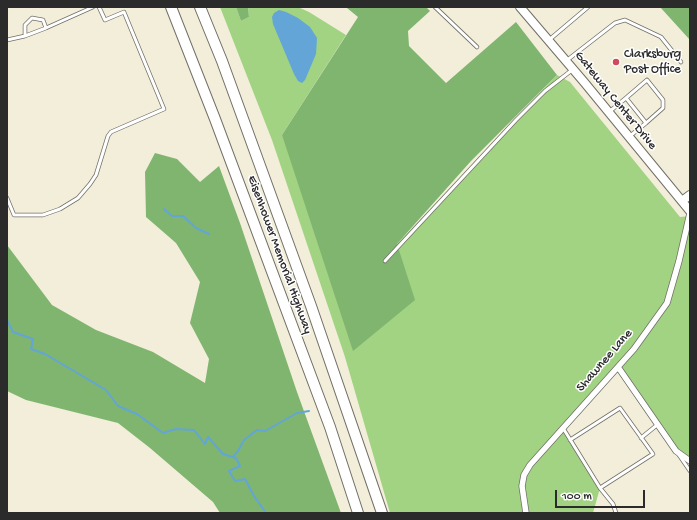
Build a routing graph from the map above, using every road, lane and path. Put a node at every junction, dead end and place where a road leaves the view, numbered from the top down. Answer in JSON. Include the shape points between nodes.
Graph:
{"nodes":[{"id":1,"x":93,"y":7,"type":"edge"},
{"id":2,"x":100,"y":7,"type":"edge"},
{"id":3,"x":171,"y":7,"type":"edge"},
{"id":4,"x":200,"y":7,"type":"edge"},
{"id":5,"x":435,"y":7,"type":"edge"},
{"id":6,"x":520,"y":7,"type":"edge"},
{"id":7,"x":588,"y":7,"type":"edge"},
{"id":8,"x":46,"y":28,"type":"junction"},
{"id":9,"x":25,"y":36,"type":"junction"},
{"id":10,"x":7,"y":40,"type":"edge"},
{"id":11,"x":549,"y":40,"type":"junction"},
{"id":12,"x":477,"y":47,"type":"dead end"},
{"id":13,"x":566,"y":61,"type":"junction"},
{"id":14,"x":681,"y":62,"type":"dead end"},
{"id":15,"x":573,"y":69,"type":"junction"},
{"id":16,"x":626,"y":98,"type":"junction"},
{"id":17,"x":609,"y":112,"type":"junction"},
{"id":18,"x":646,"y":123,"type":"junction"},
{"id":19,"x":629,"y":137,"type":"junction"},
{"id":20,"x":690,"y":195,"type":"edge"},
{"id":21,"x":7,"y":198,"type":"edge"},
{"id":22,"x":682,"y":201,"type":"junction"},
{"id":23,"x":690,"y":212,"type":"edge"},
{"id":24,"x":385,"y":261,"type":"dead end"},
{"id":25,"x":618,"y":367,"type":"junction"},
{"id":26,"x":657,"y":424,"type":"junction"},
{"id":27,"x":563,"y":428,"type":"junction"},
{"id":28,"x":641,"y":438,"type":"junction"},
{"id":29,"x":570,"y":440,"type":"junction"},
{"id":30,"x":676,"y":451,"type":"junction"},
{"id":31,"x":690,"y":461,"type":"edge"},
{"id":32,"x":690,"y":471,"type":"edge"},
{"id":33,"x":600,"y":488,"type":"junction"},
{"id":34,"x":358,"y":513,"type":"edge"},
{"id":35,"x":382,"y":513,"type":"edge"},
{"id":36,"x":526,"y":513,"type":"edge"},
{"id":37,"x":616,"y":513,"type":"edge"}],
"edges":[{"from":1,"to":8,"type":"lane"},
{"from":2,"to":21,"type":"lane","via":[[105,20],[124,12],[164,109],[111,132],[98,170],[90,184],[78,198],[60,209],[43,215],[14,215]]},
{"from":3,"to":34,"type":"highway","name":"Eisenhower Memorial Highway","via":[[330,427]]},
{"from":4,"to":35,"type":"highway","name":"Eisenhower Memorial Highway","via":[[308,299]]},
{"from":5,"to":12,"type":"lane"},
{"from":6,"to":11,"type":"street","name":"Gateway Center Drive"},
{"from":7,"to":11,"type":"lane"},
{"from":8,"to":9,"type":"lane"},
{"from":8,"to":9,"type":"lane","via":[[43,20],[32,18],[25,25]]},
{"from":9,"to":10,"type":"lane"},
{"from":11,"to":13,"type":"street","name":"Gateway Center Drive"},
{"from":13,"to":14,"type":"lane","via":[[615,23],[625,20],[661,37]]},
{"from":13,"to":15,"type":"street","name":"Gateway Center Drive"},
{"from":15,"to":17,"type":"street","name":"Gateway Center Drive"},
{"from":15,"to":24,"type":"lane","via":[[545,91],[516,120]]},
{"from":16,"to":17,"type":"lane"},
{"from":16,"to":18,"type":"lane"},
{"from":16,"to":18,"type":"lane","via":[[647,80],[663,100],[663,108]]},
{"from":17,"to":19,"type":"street","name":"Gateway Center Drive"},
{"from":18,"to":19,"type":"lane"},
{"from":19,"to":22,"type":"street","name":"Gateway Center Drive"},
{"from":20,"to":22,"type":"street"},
{"from":22,"to":23,"type":"street","name":"Gateway Center Drive"},
{"from":23,"to":25,"type":"street","name":"Shawnee Lane","via":[[680,261],[667,303]]},
{"from":25,"to":26,"type":"street"},
{"from":25,"to":27,"type":"street","name":"Shawnee Lane"},
{"from":26,"to":28,"type":"lane"},
{"from":26,"to":30,"type":"street"},
{"from":27,"to":29,"type":"lane"},
{"from":27,"to":36,"type":"street","name":"Shawnee Lane","via":[[524,475],[522,486]]},
{"from":28,"to":29,"type":"lane","via":[[620,408]]},
{"from":28,"to":33,"type":"lane","via":[[653,454]]},
{"from":29,"to":33,"type":"lane"},
{"from":30,"to":31,"type":"street"},
{"from":30,"to":32,"type":"lane"},
{"from":33,"to":37,"type":"lane","via":[[613,504]]}]}
